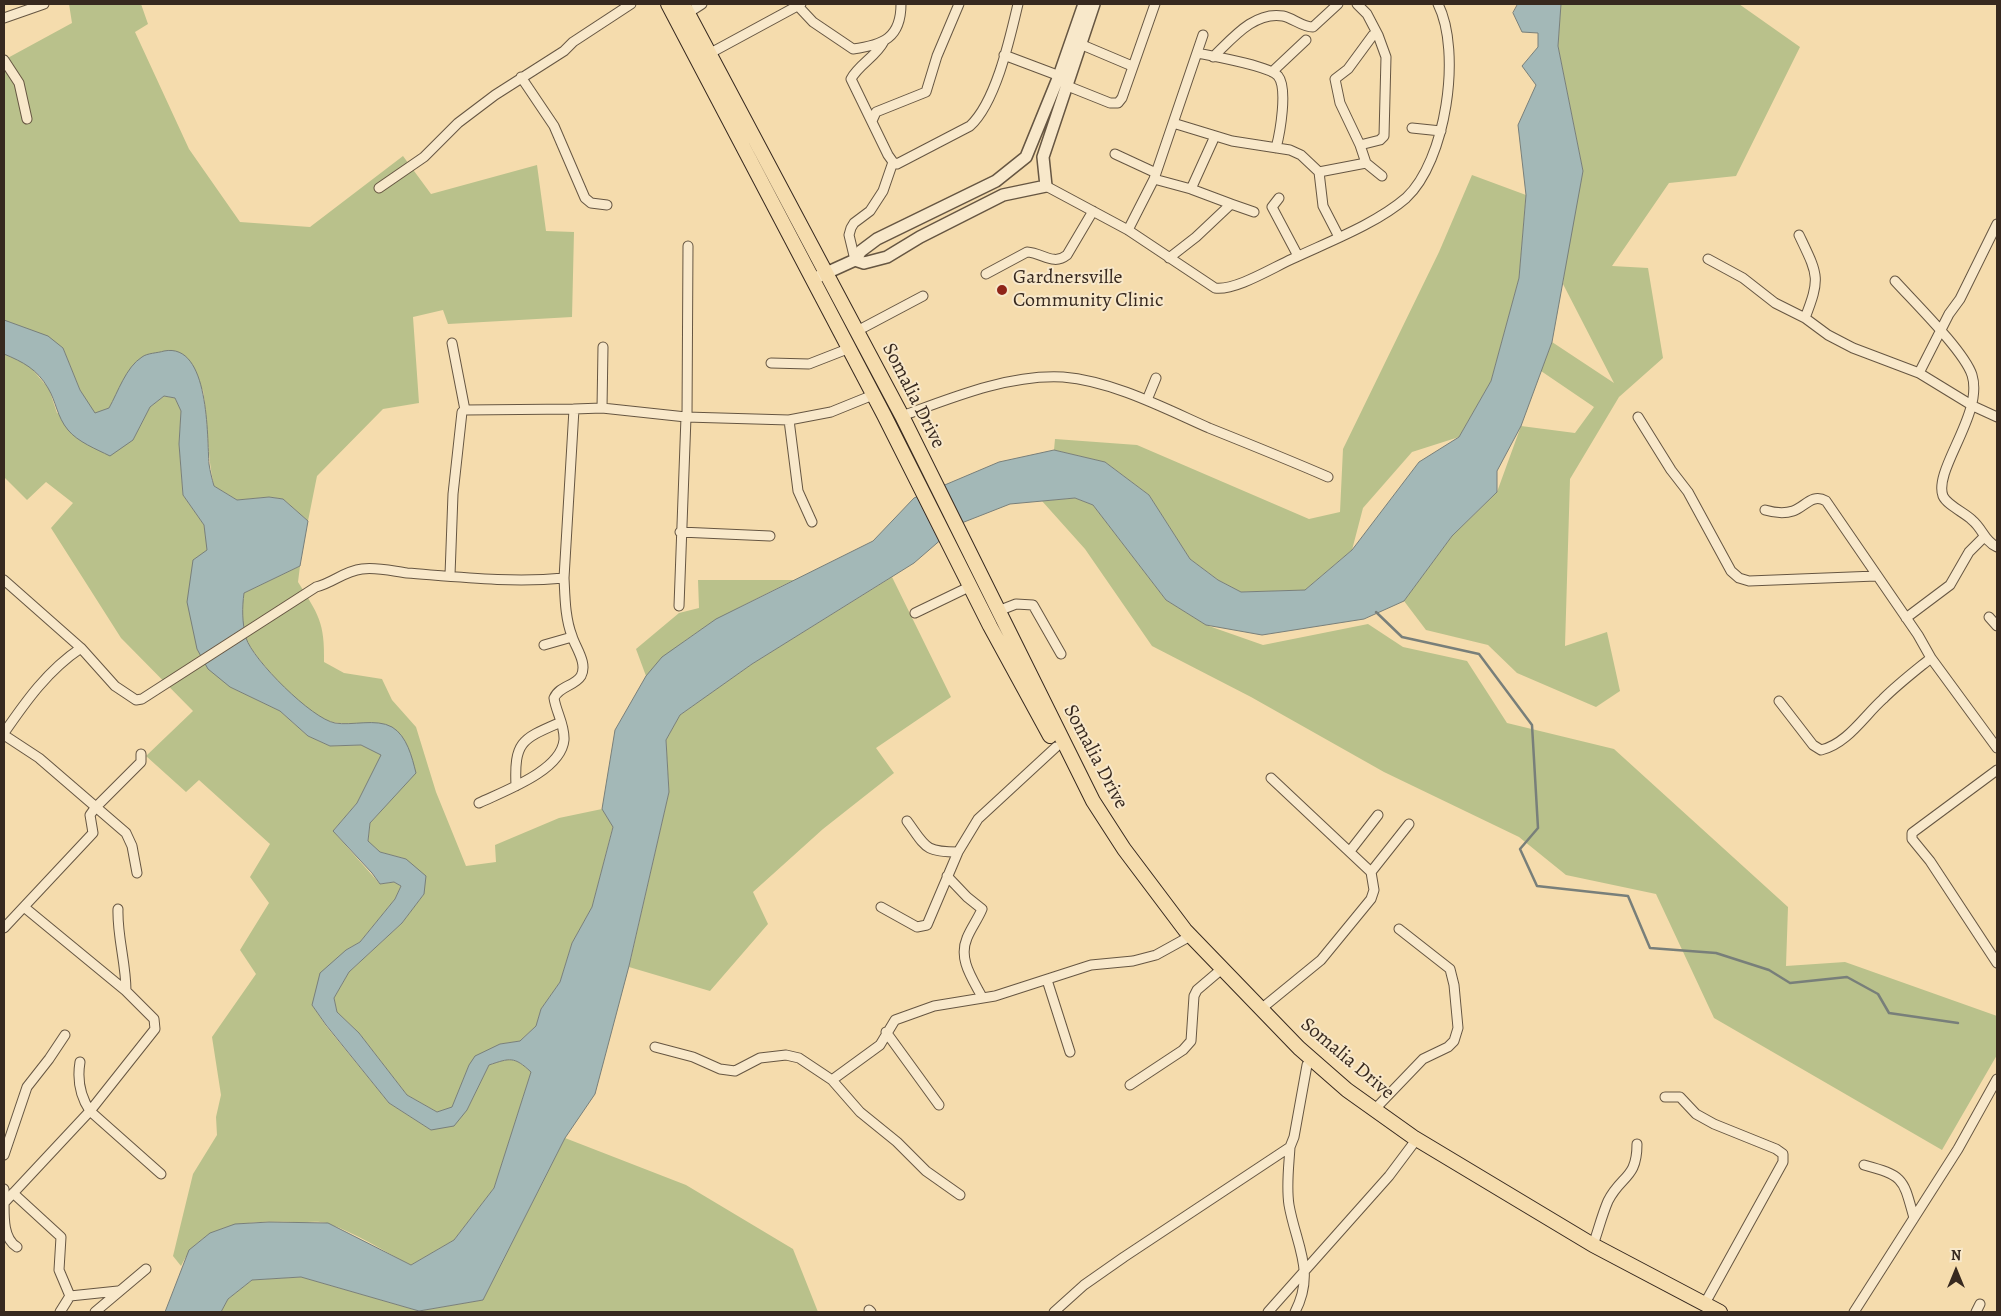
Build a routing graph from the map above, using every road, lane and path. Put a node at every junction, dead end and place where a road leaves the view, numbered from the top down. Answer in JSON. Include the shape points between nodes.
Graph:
{"nodes":[{"id":1,"x":44,"y":4,"type":"edge"},
{"id":2,"x":631,"y":4,"type":"edge"},
{"id":3,"x":668,"y":4,"type":"edge"},
{"id":4,"x":702,"y":4,"type":"edge"},
{"id":5,"x":901,"y":4,"type":"edge"},
{"id":6,"x":959,"y":4,"type":"edge"},
{"id":7,"x":1018,"y":4,"type":"edge"},
{"id":8,"x":1084,"y":4,"type":"edge"},
{"id":9,"x":1094,"y":4,"type":"edge"},
{"id":10,"x":1146,"y":4,"type":"edge"},
{"id":11,"x":1155,"y":4,"type":"edge"},
{"id":12,"x":1338,"y":4,"type":"edge"},
{"id":13,"x":1357,"y":4,"type":"edge"},
{"id":14,"x":1438,"y":4,"type":"edge"},
{"id":15,"x":799,"y":5,"type":"edge"},
{"id":16,"x":685,"y":8,"type":"edge"},
{"id":17,"x":1152,"y":13,"type":"junction"},
{"id":18,"x":4,"y":18,"type":"edge"},
{"id":19,"x":1202,"y":35,"type":"dead end"},
{"id":20,"x":1378,"y":35,"type":"junction"},
{"id":21,"x":1306,"y":40,"type":"dead end"},
{"id":22,"x":884,"y":41,"type":"junction"},
{"id":23,"x":1080,"y":44,"type":"junction"},
{"id":24,"x":1197,"y":54,"type":"junction"},
{"id":25,"x":704,"y":56,"type":"junction"},
{"id":26,"x":1004,"y":56,"type":"junction"},
{"id":27,"x":1213,"y":57,"type":"junction"},
{"id":28,"x":4,"y":60,"type":"edge"},
{"id":29,"x":1132,"y":66,"type":"junction"},
{"id":30,"x":1272,"y":72,"type":"junction"},
{"id":31,"x":521,"y":77,"type":"junction"},
{"id":32,"x":1064,"y":80,"type":"junction"},
{"id":33,"x":27,"y":120,"type":"dead end"},
{"id":34,"x":872,"y":121,"type":"junction"},
{"id":35,"x":1174,"y":123,"type":"junction"},
{"id":36,"x":1412,"y":128,"type":"dead end"},
{"id":37,"x":1441,"y":131,"type":"junction"},
{"id":38,"x":1215,"y":136,"type":"junction"},
{"id":39,"x":1360,"y":145,"type":"junction"},
{"id":40,"x":1276,"y":148,"type":"junction"},
{"id":41,"x":1115,"y":154,"type":"dead end"},
{"id":42,"x":1026,"y":157,"type":"junction"},
{"id":43,"x":1043,"y":157,"type":"junction"},
{"id":44,"x":893,"y":162,"type":"junction"},
{"id":45,"x":1366,"y":163,"type":"junction"},
{"id":46,"x":1319,"y":172,"type":"junction"},
{"id":47,"x":1155,"y":176,"type":"junction"},
{"id":48,"x":1382,"y":176,"type":"dead end"},
{"id":49,"x":996,"y":181,"type":"junction"},
{"id":50,"x":1046,"y":186,"type":"junction"},
{"id":51,"x":379,"y":188,"type":"dead end"},
{"id":52,"x":1192,"y":189,"type":"junction"},
{"id":53,"x":1004,"y":195,"type":"junction"},
{"id":54,"x":1279,"y":198,"type":"dead end"},
{"id":55,"x":607,"y":204,"type":"dead end"},
{"id":56,"x":1231,"y":204,"type":"junction"},
{"id":57,"x":1093,"y":210,"type":"junction"},
{"id":58,"x":1254,"y":212,"type":"dead end"},
{"id":59,"x":912,"y":222,"type":"junction"},
{"id":60,"x":1997,"y":224,"type":"edge"},
{"id":61,"x":1128,"y":230,"type":"junction"},
{"id":62,"x":1799,"y":235,"type":"dead end"},
{"id":63,"x":920,"y":237,"type":"junction"},
{"id":64,"x":1339,"y":237,"type":"junction"},
{"id":65,"x":688,"y":246,"type":"dead end"},
{"id":66,"x":1298,"y":256,"type":"junction"},
{"id":67,"x":1169,"y":258,"type":"junction"},
{"id":68,"x":1708,"y":259,"type":"dead end"},
{"id":69,"x":855,"y":260,"type":"junction"},
{"id":70,"x":986,"y":274,"type":"dead end"},
{"id":71,"x":819,"y":276,"type":"junction"},
{"id":72,"x":1895,"y":281,"type":"dead end"},
{"id":73,"x":923,"y":296,"type":"dead end"},
{"id":74,"x":1805,"y":318,"type":"junction"},
{"id":75,"x":857,"y":331,"type":"junction"},
{"id":76,"x":1941,"y":331,"type":"junction"},
{"id":77,"x":452,"y":342,"type":"dead end"},
{"id":78,"x":603,"y":347,"type":"dead end"},
{"id":79,"x":850,"y":348,"type":"junction"},
{"id":80,"x":771,"y":363,"type":"dead end"},
{"id":81,"x":1919,"y":372,"type":"junction"},
{"id":82,"x":1156,"y":378,"type":"dead end"},
{"id":83,"x":873,"y":394,"type":"junction"},
{"id":84,"x":1147,"y":400,"type":"junction"},
{"id":85,"x":1973,"y":406,"type":"junction"},
{"id":86,"x":602,"y":408,"type":"junction"},
{"id":87,"x":574,"y":409,"type":"junction"},
{"id":88,"x":465,"y":410,"type":"junction"},
{"id":89,"x":902,"y":416,"type":"junction"},
{"id":90,"x":686,"y":417,"type":"junction"},
{"id":91,"x":1638,"y":417,"type":"dead end"},
{"id":92,"x":1997,"y":417,"type":"edge"},
{"id":93,"x":789,"y":420,"type":"junction"},
{"id":94,"x":1328,"y":477,"type":"dead end"},
{"id":95,"x":1766,"y":510,"type":"dead end"},
{"id":96,"x":812,"y":522,"type":"dead end"},
{"id":97,"x":680,"y":532,"type":"junction"},
{"id":98,"x":770,"y":536,"type":"dead end"},
{"id":99,"x":1984,"y":537,"type":"junction"},
{"id":100,"x":957,"y":543,"type":"junction"},
{"id":101,"x":1997,"y":548,"type":"edge"},
{"id":102,"x":450,"y":575,"type":"junction"},
{"id":103,"x":1876,"y":576,"type":"junction"},
{"id":104,"x":564,"y":578,"type":"junction"},
{"id":105,"x":4,"y":580,"type":"edge"},
{"id":106,"x":971,"y":586,"type":"junction"},
{"id":107,"x":679,"y":606,"type":"dead end"},
{"id":108,"x":998,"y":611,"type":"junction"},
{"id":109,"x":915,"y":613,"type":"dead end"},
{"id":110,"x":1989,"y":616,"type":"dead end"},
{"id":111,"x":1906,"y":618,"type":"junction"},
{"id":112,"x":1997,"y":626,"type":"edge"},
{"id":113,"x":572,"y":637,"type":"junction"},
{"id":114,"x":544,"y":645,"type":"dead end"},
{"id":115,"x":81,"y":648,"type":"junction"},
{"id":116,"x":1061,"y":654,"type":"dead end"},
{"id":117,"x":1931,"y":658,"type":"junction"},
{"id":118,"x":1779,"y":701,"type":"dead end"},
{"id":119,"x":561,"y":722,"type":"junction"},
{"id":120,"x":4,"y":734,"type":"edge"},
{"id":121,"x":1056,"y":747,"type":"junction"},
{"id":122,"x":1997,"y":748,"type":"edge"},
{"id":123,"x":141,"y":754,"type":"dead end"},
{"id":124,"x":1997,"y":770,"type":"edge"},
{"id":125,"x":1270,"y":778,"type":"dead end"},
{"id":126,"x":516,"y":786,"type":"junction"},
{"id":127,"x":479,"y":803,"type":"dead end"},
{"id":128,"x":95,"y":808,"type":"junction"},
{"id":129,"x":1378,"y":816,"type":"dead end"},
{"id":130,"x":907,"y":821,"type":"dead end"},
{"id":131,"x":1409,"y":824,"type":"dead end"},
{"id":132,"x":1350,"y":851,"type":"junction"},
{"id":133,"x":958,"y":852,"type":"junction"},
{"id":134,"x":1371,"y":872,"type":"junction"},
{"id":135,"x":137,"y":873,"type":"dead end"},
{"id":136,"x":947,"y":876,"type":"junction"},
{"id":137,"x":24,"y":907,"type":"junction"},
{"id":138,"x":881,"y":907,"type":"dead end"},
{"id":139,"x":118,"y":909,"type":"dead end"},
{"id":140,"x":4,"y":928,"type":"edge"},
{"id":141,"x":1399,"y":929,"type":"dead end"},
{"id":142,"x":1185,"y":938,"type":"junction"},
{"id":143,"x":1997,"y":963,"type":"edge"},
{"id":144,"x":1217,"y":973,"type":"junction"},
{"id":145,"x":1047,"y":980,"type":"junction"},
{"id":146,"x":126,"y":991,"type":"junction"},
{"id":147,"x":982,"y":997,"type":"junction"},
{"id":148,"x":1261,"y":1009,"type":"junction"},
{"id":149,"x":886,"y":1032,"type":"junction"},
{"id":150,"x":65,"y":1035,"type":"dead end"},
{"id":151,"x":655,"y":1047,"type":"dead end"},
{"id":152,"x":1070,"y":1052,"type":"dead end"},
{"id":153,"x":80,"y":1062,"type":"dead end"},
{"id":154,"x":1310,"y":1062,"type":"junction"},
{"id":155,"x":1997,"y":1079,"type":"edge"},
{"id":156,"x":832,"y":1080,"type":"junction"},
{"id":157,"x":1130,"y":1085,"type":"dead end"},
{"id":158,"x":1665,"y":1097,"type":"dead end"},
{"id":159,"x":939,"y":1105,"type":"dead end"},
{"id":160,"x":1375,"y":1109,"type":"junction"},
{"id":161,"x":90,"y":1112,"type":"junction"},
{"id":162,"x":1412,"y":1144,"type":"junction"},
{"id":163,"x":1637,"y":1144,"type":"dead end"},
{"id":164,"x":1290,"y":1147,"type":"junction"},
{"id":165,"x":4,"y":1155,"type":"edge"},
{"id":166,"x":1864,"y":1165,"type":"dead end"},
{"id":167,"x":161,"y":1174,"type":"dead end"},
{"id":168,"x":4,"y":1189,"type":"edge"},
{"id":169,"x":13,"y":1193,"type":"junction"},
{"id":170,"x":960,"y":1195,"type":"dead end"},
{"id":171,"x":4,"y":1203,"type":"edge"},
{"id":172,"x":1914,"y":1218,"type":"junction"},
{"id":173,"x":1593,"y":1245,"type":"junction"},
{"id":174,"x":16,"y":1247,"type":"dead end"},
{"id":175,"x":146,"y":1269,"type":"dead end"},
{"id":176,"x":1306,"y":1272,"type":"junction"},
{"id":177,"x":118,"y":1291,"type":"junction"},
{"id":178,"x":70,"y":1296,"type":"junction"},
{"id":179,"x":1701,"y":1308,"type":"edge"},
{"id":180,"x":60,"y":1312,"type":"edge"},
{"id":181,"x":95,"y":1312,"type":"edge"},
{"id":182,"x":1054,"y":1312,"type":"edge"},
{"id":183,"x":1268,"y":1312,"type":"edge"},
{"id":184,"x":1294,"y":1312,"type":"edge"},
{"id":185,"x":1720,"y":1312,"type":"edge"},
{"id":186,"x":1854,"y":1312,"type":"edge"}],
"edges":[{"from":1,"to":18,"type":"street"},
{"from":2,"to":31,"type":"street"},
{"from":3,"to":25,"type":"main road","name":"Somalia Drive"},
{"from":4,"to":16,"type":"street"},
{"from":5,"to":22,"type":"street","via":[[895,32]]},
{"from":6,"to":34,"type":"street","via":[[926,92],[876,112]]},
{"from":7,"to":26,"type":"street"},
{"from":8,"to":32,"type":"street"},
{"from":9,"to":23,"type":"street"},
{"from":10,"to":17,"type":"street"},
{"from":11,"to":17,"type":"street"},
{"from":12,"to":27,"type":"street","via":[[1313,27],[1285,16],[1249,24]]},
{"from":13,"to":20,"type":"street","via":[[1367,14]]},
{"from":14,"to":37,"type":"street","via":[[1449,47],[1448,94]]},
{"from":15,"to":22,"type":"street","via":[[813,22],[853,50]]},
{"from":15,"to":25,"type":"street"},
{"from":16,"to":25,"type":"main road","name":"Somalia Drive"},
{"from":17,"to":29,"type":"street"},
{"from":19,"to":24,"type":"street"},
{"from":20,"to":39,"type":"street","via":[[1386,57],[1384,136]]},
{"from":20,"to":39,"type":"street","via":[[1372,35],[1348,70],[1335,79],[1340,103]]},
{"from":21,"to":30,"type":"street"},
{"from":22,"to":34,"type":"street","via":[[851,79]]},
{"from":23,"to":29,"type":"street"},
{"from":23,"to":32,"type":"street"},
{"from":24,"to":27,"type":"street"},
{"from":24,"to":35,"type":"street"},
{"from":25,"to":71,"type":"main road","name":"Somalia Drive"},
{"from":26,"to":32,"type":"street"},
{"from":26,"to":44,"type":"street","via":[[984,109],[970,126],[897,164]]},
{"from":27,"to":30,"type":"street"},
{"from":28,"to":33,"type":"street","via":[[19,83]]},
{"from":29,"to":32,"type":"street","via":[[1118,103],[1110,103]]},
{"from":30,"to":40,"type":"street","via":[[1281,83],[1282,124]]},
{"from":31,"to":51,"type":"street","via":[[458,123],[424,156]]},
{"from":31,"to":55,"type":"street","via":[[554,126],[586,198]]},
{"from":32,"to":42,"type":"street"},
{"from":32,"to":43,"type":"street"},
{"from":34,"to":44,"type":"street"},
{"from":35,"to":38,"type":"street"},
{"from":35,"to":47,"type":"street"},
{"from":36,"to":37,"type":"street"},
{"from":37,"to":64,"type":"street","via":[[1424,172],[1408,196]]},
{"from":38,"to":40,"type":"street"},
{"from":38,"to":52,"type":"street"},
{"from":39,"to":45,"type":"street"},
{"from":40,"to":46,"type":"street","via":[[1301,155]]},
{"from":41,"to":47,"type":"street"},
{"from":42,"to":43,"type":"street"},
{"from":42,"to":49,"type":"street"},
{"from":43,"to":50,"type":"street"},
{"from":44,"to":69,"type":"street","via":[[883,191],[870,211],[851,228]]},
{"from":45,"to":46,"type":"street"},
{"from":45,"to":48,"type":"street"},
{"from":46,"to":64,"type":"street","via":[[1323,206]]},
{"from":47,"to":52,"type":"street"},
{"from":47,"to":61,"type":"street"},
{"from":49,"to":53,"type":"street"},
{"from":49,"to":59,"type":"street"},
{"from":50,"to":53,"type":"street"},
{"from":50,"to":57,"type":"street"},
{"from":52,"to":56,"type":"street"},
{"from":53,"to":63,"type":"street"},
{"from":54,"to":66,"type":"street","via":[[1272,207]]},
{"from":56,"to":58,"type":"street"},
{"from":56,"to":67,"type":"street"},
{"from":57,"to":61,"type":"street"},
{"from":57,"to":70,"type":"street","via":[[1061,260],[1054,261],[1027,252]]},
{"from":59,"to":63,"type":"street"},
{"from":59,"to":69,"type":"street","via":[[868,245]]},
{"from":60,"to":76,"type":"street"},
{"from":61,"to":67,"type":"street"},
{"from":62,"to":74,"type":"street","via":[[1816,270],[1817,280]]},
{"from":63,"to":69,"type":"street","via":[[887,257],[864,262]]},
{"from":64,"to":66,"type":"street"},
{"from":65,"to":90,"type":"street"},
{"from":66,"to":67,"type":"street","via":[[1224,290],[1207,284]]},
{"from":68,"to":74,"type":"street","via":[[1743,278],[1775,303]]},
{"from":69,"to":71,"type":"street"},
{"from":71,"to":75,"type":"main road","name":"Somalia Drive"},
{"from":71,"to":79,"type":"main road","name":"Somalia Drive"},
{"from":72,"to":76,"type":"street"},
{"from":73,"to":75,"type":"street"},
{"from":74,"to":81,"type":"street","via":[[1853,348]]},
{"from":75,"to":89,"type":"main road","name":"Somalia Drive"},
{"from":76,"to":81,"type":"street"},
{"from":76,"to":85,"type":"street","via":[[1972,376]]},
{"from":77,"to":88,"type":"street"},
{"from":78,"to":86,"type":"street"},
{"from":79,"to":80,"type":"street","via":[[809,364]]},
{"from":79,"to":83,"type":"main road","name":"Somalia Drive"},
{"from":81,"to":85,"type":"street"},
{"from":82,"to":84,"type":"street"},
{"from":83,"to":93,"type":"street","via":[[831,412]]},
{"from":83,"to":100,"type":"main road","name":"Somalia Drive","via":[[918,483]]},
{"from":84,"to":89,"type":"street","via":[[1063,377],[1037,378],[962,395]]},
{"from":84,"to":94,"type":"street"},
{"from":85,"to":92,"type":"street"},
{"from":85,"to":99,"type":"street","via":[[1945,473],[1942,492],[1945,499],[1976,523]]},
{"from":86,"to":87,"type":"street"},
{"from":86,"to":90,"type":"street"},
{"from":87,"to":88,"type":"street"},
{"from":87,"to":104,"type":"street"},
{"from":88,"to":102,"type":"street","via":[[460,416]]},
{"from":89,"to":100,"type":"main road","name":"Somalia Drive","via":[[931,476]]},
{"from":90,"to":93,"type":"street"},
{"from":90,"to":97,"type":"street"},
{"from":91,"to":103,"type":"street","via":[[1739,578],[1749,582]]},
{"from":93,"to":96,"type":"street","via":[[798,491]]},
{"from":95,"to":103,"type":"street","via":[[1788,512],[1813,499],[1823,499]]},
{"from":97,"to":98,"type":"street"},
{"from":97,"to":107,"type":"street"},
{"from":99,"to":101,"type":"street"},
{"from":99,"to":111,"type":"street","via":[[1969,552],[1950,585]]},
{"from":100,"to":106,"type":"main road","name":"Somalia Drive"},
{"from":100,"to":108,"type":"main road","name":"Somalia Drive"},
{"from":102,"to":104,"type":"street","via":[[513,580]]},
{"from":102,"to":115,"type":"street","via":[[364,568],[346,573],[329,584],[316,587],[142,699],[136,700],[115,686]]},
{"from":103,"to":111,"type":"street"},
{"from":104,"to":113,"type":"street"},
{"from":105,"to":115,"type":"street"},
{"from":106,"to":109,"type":"street"},
{"from":106,"to":121,"type":"main road","name":"Somalia Drive"},
{"from":108,"to":116,"type":"street","via":[[1016,604],[1033,605]]},
{"from":108,"to":148,"type":"main road","name":"Somalia Drive","via":[[1093,801],[1124,850],[1185,930]]},
{"from":110,"to":112,"type":"street"},
{"from":111,"to":117,"type":"street"},
{"from":113,"to":114,"type":"street"},
{"from":113,"to":119,"type":"street","via":[[578,646],[583,669],[580,678],[554,698]]},
{"from":115,"to":120,"type":"street","via":[[42,680]]},
{"from":117,"to":118,"type":"street","via":[[1881,700],[1854,730],[1821,750],[1813,745]]},
{"from":117,"to":122,"type":"street"},
{"from":119,"to":126,"type":"street","via":[[564,740],[558,756],[551,765]]},
{"from":119,"to":126,"type":"street","via":[[523,742],[515,764]]},
{"from":120,"to":128,"type":"street","via":[[39,758]]},
{"from":121,"to":133,"type":"street","via":[[987,808]]},
{"from":121,"to":142,"type":"main road","name":"Somalia Drive","via":[[1115,850],[1165,917]]},
{"from":123,"to":128,"type":"street","via":[[141,762]]},
{"from":124,"to":143,"type":"street","via":[[1912,833],[1912,839],[1935,868]]},
{"from":125,"to":132,"type":"street"},
{"from":126,"to":127,"type":"street"},
{"from":128,"to":135,"type":"street","via":[[126,832]]},
{"from":128,"to":137,"type":"street","via":[[90,815],[94,833]]},
{"from":129,"to":132,"type":"street"},
{"from":130,"to":133,"type":"street","via":[[926,847],[933,851]]},
{"from":131,"to":134,"type":"street"},
{"from":132,"to":134,"type":"street"},
{"from":133,"to":136,"type":"street"},
{"from":134,"to":148,"type":"street","via":[[1374,890],[1371,898],[1321,960]]},
{"from":136,"to":138,"type":"street","via":[[930,919],[923,927],[917,927]]},
{"from":136,"to":147,"type":"street","via":[[982,909],[963,950],[966,966]]},
{"from":137,"to":140,"type":"street"},
{"from":137,"to":146,"type":"street"},
{"from":139,"to":146,"type":"street"},
{"from":141,"to":160,"type":"street","via":[[1450,969],[1458,1028],[1454,1041],[1448,1047],[1423,1059]]},
{"from":142,"to":144,"type":"main road","name":"Somalia Drive"},
{"from":142,"to":145,"type":"street","via":[[1156,955],[1091,965]]},
{"from":144,"to":154,"type":"main road","name":"Somalia Drive"},
{"from":144,"to":157,"type":"street","via":[[1194,996],[1191,1041],[1183,1050]]},
{"from":145,"to":147,"type":"street"},
{"from":145,"to":152,"type":"street"},
{"from":146,"to":161,"type":"street","via":[[154,1019],[155,1029]]},
{"from":147,"to":149,"type":"street","via":[[919,1010],[895,1020]]},
{"from":148,"to":154,"type":"main road","name":"Somalia Drive"},
{"from":149,"to":156,"type":"street","via":[[880,1045]]},
{"from":149,"to":159,"type":"street"},
{"from":150,"to":165,"type":"street","via":[[27,1087]]},
{"from":151,"to":156,"type":"street","via":[[735,1071],[760,1058],[792,1056],[809,1062]]},
{"from":153,"to":161,"type":"street","via":[[78,1081],[83,1102]]},
{"from":154,"to":160,"type":"main road","name":"Somalia Drive"},
{"from":154,"to":162,"type":"main road","name":"Somalia Drive"},
{"from":154,"to":164,"type":"street"},
{"from":155,"to":172,"type":"street"},
{"from":156,"to":170,"type":"street","via":[[860,1112],[926,1171]]},
{"from":158,"to":179,"type":"street","via":[[1680,1097],[1708,1121],[1776,1148],[1783,1154],[1783,1162]]},
{"from":160,"to":173,"type":"main road","name":"Somalia Drive","via":[[1413,1137]]},
{"from":161,"to":167,"type":"street"},
{"from":161,"to":169,"type":"street"},
{"from":162,"to":176,"type":"street","via":[[1389,1176],[1332,1238]]},
{"from":162,"to":179,"type":"main road","name":"Somalia Drive","via":[[1483,1190]]},
{"from":163,"to":173,"type":"street","via":[[1633,1170],[1609,1199]]},
{"from":164,"to":176,"type":"street","via":[[1288,1202]]},
{"from":164,"to":182,"type":"street","via":[[1124,1257],[1084,1285]]},
{"from":166,"to":172,"type":"street","via":[[1889,1173],[1901,1181],[1906,1187]]},
{"from":168,"to":171,"type":"street"},
{"from":169,"to":171,"type":"street"},
{"from":169,"to":178,"type":"street","via":[[61,1237],[59,1270]]},
{"from":171,"to":174,"type":"street","via":[[6,1235]]},
{"from":172,"to":186,"type":"street"},
{"from":173,"to":179,"type":"main road","name":"Somalia Drive"},
{"from":175,"to":177,"type":"street"},
{"from":176,"to":183,"type":"street"},
{"from":176,"to":184,"type":"street"},
{"from":177,"to":178,"type":"street"},
{"from":177,"to":181,"type":"street"},
{"from":178,"to":180,"type":"street"},
{"from":179,"to":185,"type":"main road","name":"Somalia Drive"}]}
